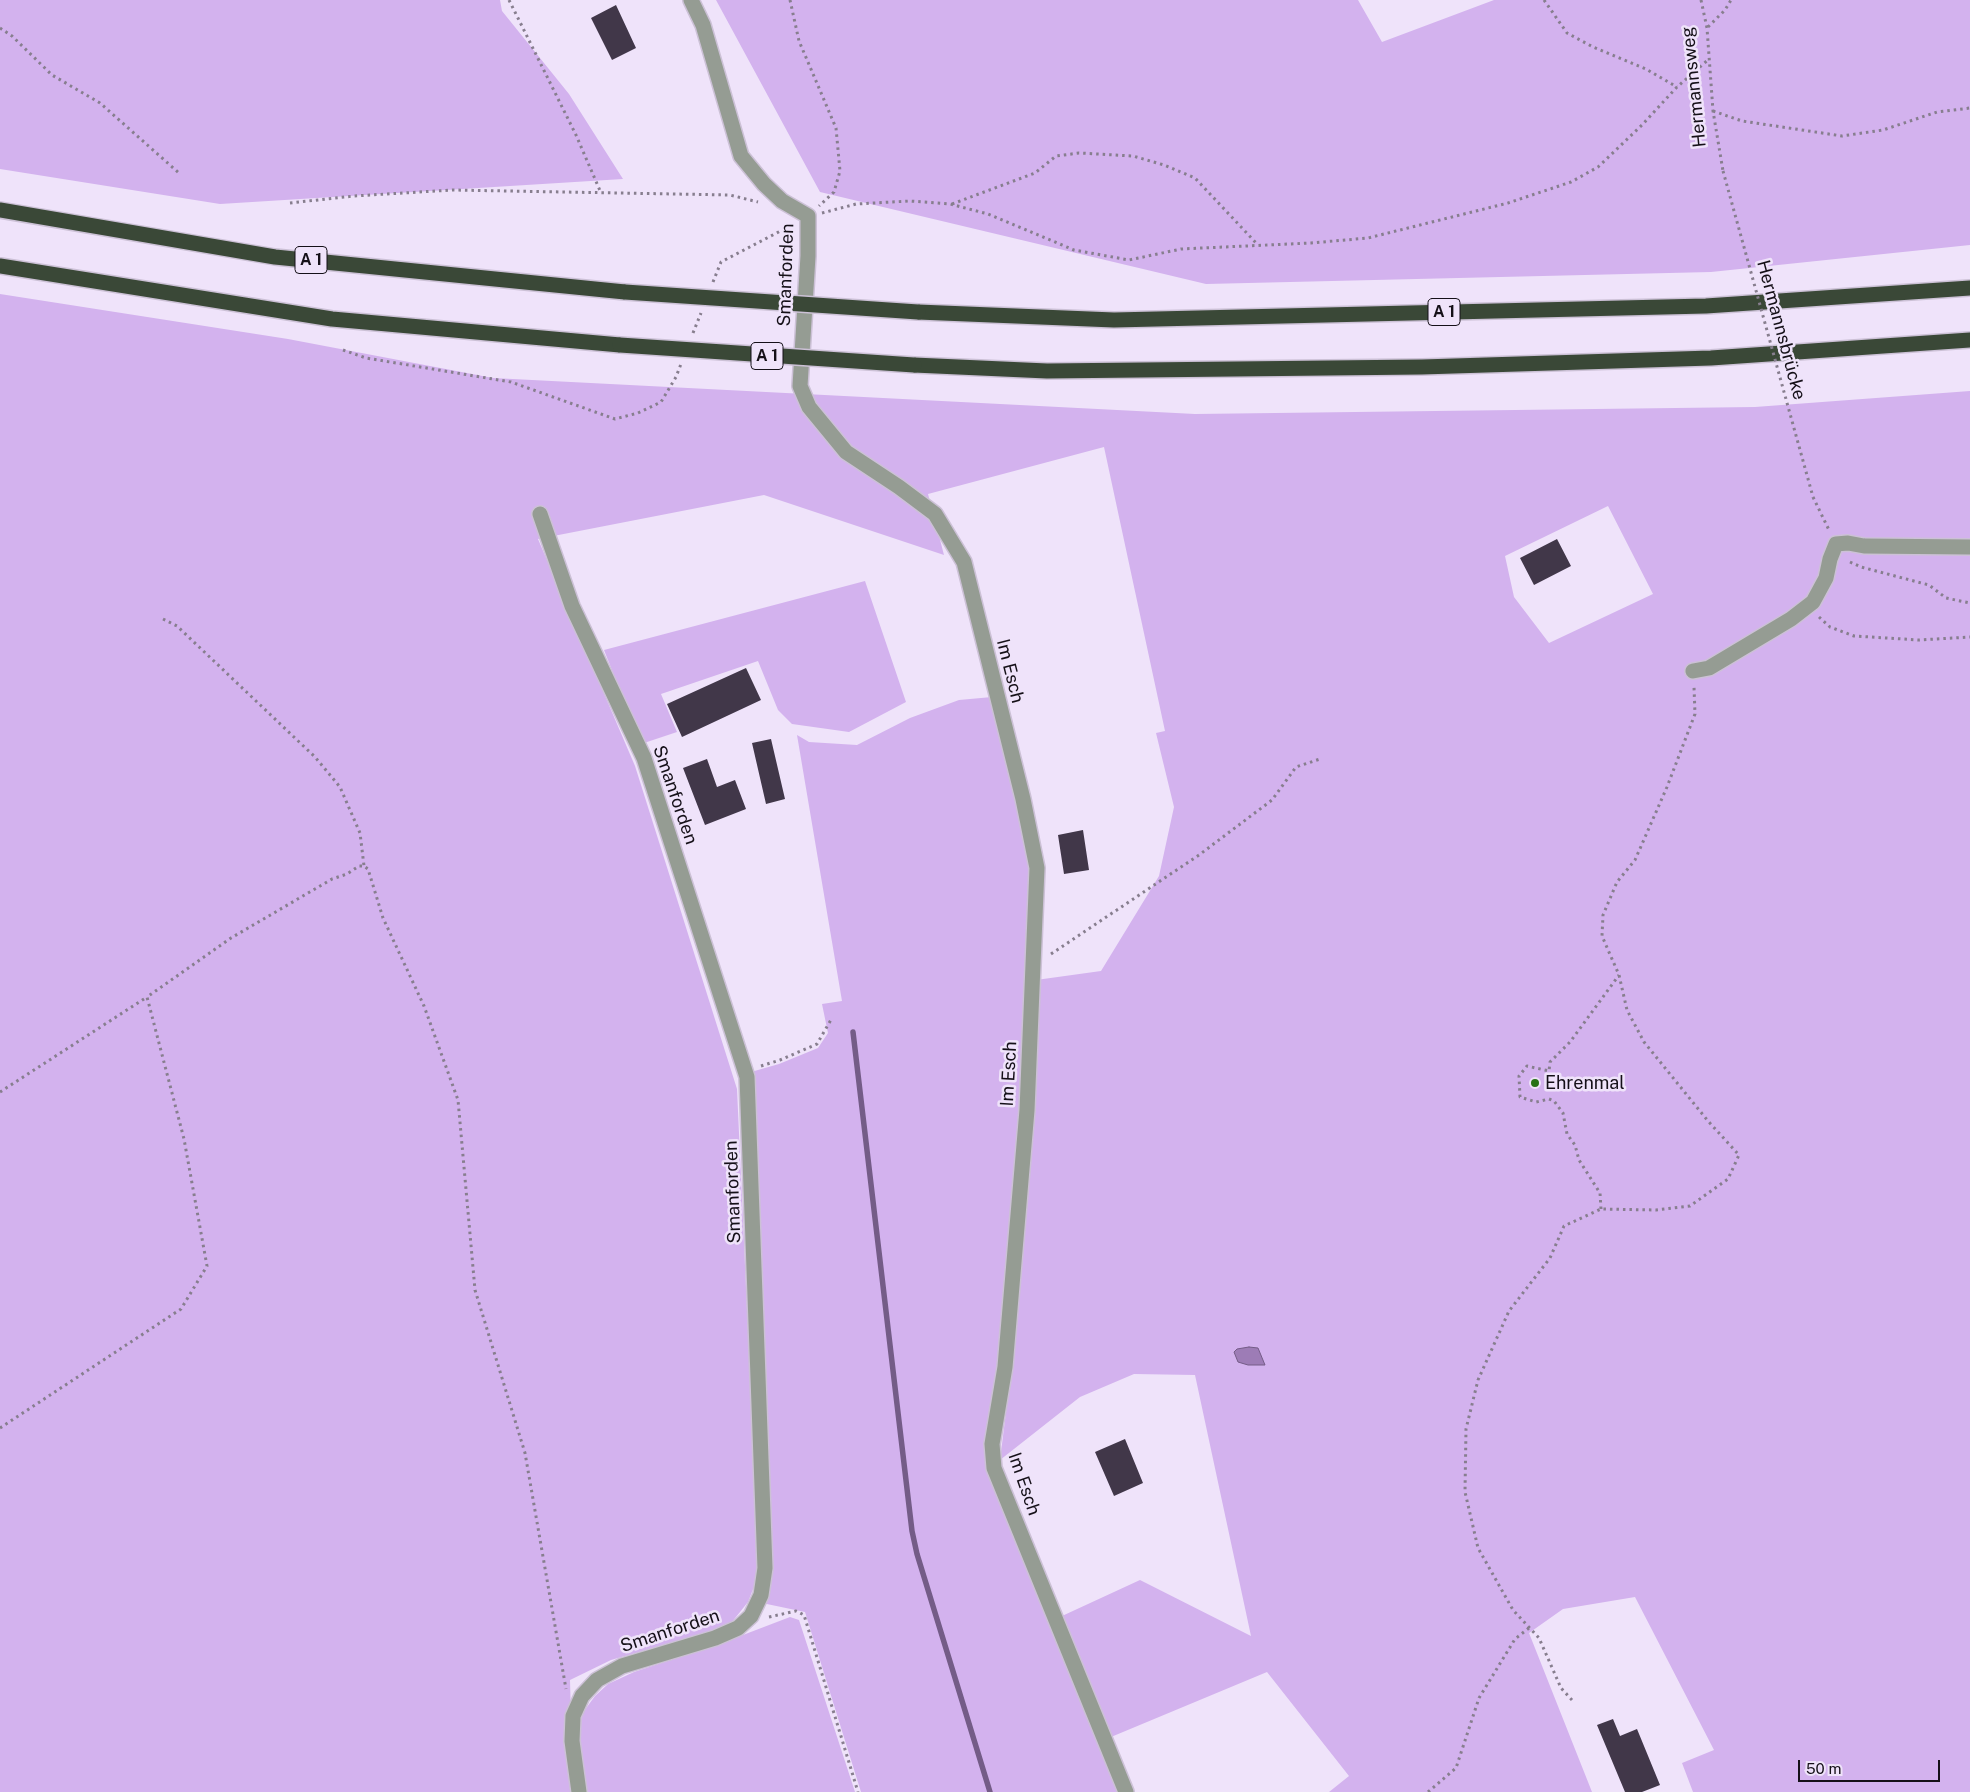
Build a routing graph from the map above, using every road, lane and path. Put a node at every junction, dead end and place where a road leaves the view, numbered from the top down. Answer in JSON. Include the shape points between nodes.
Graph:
{"nodes":[{"id":1,"x":509,"y":0,"type":"edge"},
{"id":2,"x":691,"y":0,"type":"edge"},
{"id":3,"x":790,"y":0,"type":"edge"},
{"id":4,"x":1544,"y":0,"type":"edge"},
{"id":5,"x":1701,"y":0,"type":"edge"},
{"id":6,"x":1731,"y":0,"type":"edge"},
{"id":7,"x":0,"y":28,"type":"edge"},
{"id":8,"x":1708,"y":28,"type":"junction"},
{"id":9,"x":1709,"y":59,"type":"junction"},
{"id":10,"x":1677,"y":87,"type":"junction"},
{"id":11,"x":1970,"y":108,"type":"edge"},
{"id":12,"x":1713,"y":111,"type":"junction"},
{"id":13,"x":1723,"y":171,"type":"joint"},
{"id":14,"x":179,"y":173,"type":"dead end"},
{"id":15,"x":601,"y":193,"type":"junction"},
{"id":16,"x":290,"y":202,"type":"dead end"},
{"id":17,"x":766,"y":204,"type":"dead end"},
{"id":18,"x":950,"y":204,"type":"junction"},
{"id":19,"x":0,"y":210,"type":"edge"},
{"id":20,"x":808,"y":216,"type":"junction"},
{"id":21,"x":1259,"y":246,"type":"junction"},
{"id":22,"x":0,"y":266,"type":"edge"},
{"id":23,"x":1970,"y":288,"type":"edge"},
{"id":24,"x":1970,"y":340,"type":"edge"},
{"id":25,"x":809,"y":407,"type":"joint"},
{"id":26,"x":540,"y":514,"type":"dead end"},
{"id":27,"x":1836,"y":544,"type":"junction"},
{"id":28,"x":1970,"y":547,"type":"edge"},
{"id":29,"x":1970,"y":603,"type":"edge"},
{"id":30,"x":1807,"y":607,"type":"junction"},
{"id":31,"x":163,"y":619,"type":"dead end"},
{"id":32,"x":1970,"y":637,"type":"edge"},
{"id":33,"x":1693,"y":671,"type":"joint"},
{"id":34,"x":1320,"y":759,"type":"dead end"},
{"id":35,"x":364,"y":866,"type":"junction"},
{"id":36,"x":1033,"y":965,"type":"junction"},
{"id":37,"x":1619,"y":975,"type":"junction"},
{"id":38,"x":147,"y":997,"type":"junction"},
{"id":39,"x":832,"y":1018,"type":"dead end"},
{"id":40,"x":746,"y":1070,"type":"junction"},
{"id":41,"x":0,"y":1092,"type":"edge"},
{"id":42,"x":1601,"y":1209,"type":"junction"},
{"id":43,"x":0,"y":1428,"type":"edge"},
{"id":44,"x":751,"y":1616,"type":"junction"},
{"id":45,"x":1529,"y":1628,"type":"junction"},
{"id":46,"x":582,"y":1696,"type":"junction"},
{"id":47,"x":1572,"y":1700,"type":"dead end"},
{"id":48,"x":579,"y":1792,"type":"edge"},
{"id":49,"x":858,"y":1792,"type":"edge"},
{"id":50,"x":1126,"y":1792,"type":"edge"},
{"id":51,"x":1428,"y":1792,"type":"edge"}],
"edges":[{"from":1,"to":15,"type":"path"},
{"from":2,"to":20,"type":"street","name":"Smanforden","via":[[703,26],[741,156],[782,202]]},
{"from":3,"to":20,"type":"path","via":[[799,41],[836,128],[840,171],[834,192]]},
{"from":4,"to":10,"type":"path","via":[[1567,33]]},
{"from":5,"to":8,"type":"path","name":"Hermannsweg"},
{"from":6,"to":8,"type":"path"},
{"from":7,"to":14,"type":"path","via":[[52,75],[100,104]]},
{"from":8,"to":9,"type":"path","name":"Hermannsweg"},
{"from":9,"to":10,"type":"path"},
{"from":9,"to":12,"type":"path","name":"Hermannsweg"},
{"from":10,"to":21,"type":"path","via":[[1598,167],[1571,182],[1508,203],[1368,238]]},
{"from":11,"to":12,"type":"path","via":[[1937,112],[1884,130],[1842,136],[1742,121]]},
{"from":12,"to":13,"type":"path","name":"Hermannsweg"},
{"from":13,"to":27,"type":"path","name":"Hermannsbrücke","bridge":true,"via":[[1813,496]]},
{"from":15,"to":16,"type":"path","via":[[452,190]]},
{"from":15,"to":17,"type":"path","via":[[730,195]]},
{"from":18,"to":20,"type":"path","via":[[910,200],[865,204]]},
{"from":18,"to":21,"type":"path","via":[[988,214],[1074,250],[1129,260],[1181,249]]},
{"from":18,"to":21,"type":"path","via":[[1035,173],[1056,156],[1079,153],[1133,156],[1195,178]]},
{"from":19,"to":23,"type":"highway","number":"A 1","bridge":true,"via":[[275,257],[624,292],[918,312],[1114,320],[1706,306]]},
{"from":20,"to":25,"type":"street","name":"Smanforden","via":[[800,386]]},
{"from":22,"to":24,"type":"highway","number":"A 1","bridge":true,"via":[[332,319],[620,345],[1047,371],[1422,367],[1711,358]]},
{"from":25,"to":36,"type":"street","name":"Im Esch","via":[[846,452],[935,514],[964,562],[1037,868]]},
{"from":26,"to":40,"type":"street","name":"Smanforden","via":[[572,606],[644,758]]},
{"from":27,"to":28,"type":"street"},
{"from":27,"to":29,"type":"path","via":[[1846,560],[1860,567],[1930,585],[1946,598]]},
{"from":27,"to":30,"type":"street","via":[[1820,590]]},
{"from":30,"to":32,"type":"path","via":[[1830,627],[1854,636],[1919,640]]},
{"from":30,"to":33,"type":"street","via":[[1708,668]]},
{"from":31,"to":35,"type":"path","via":[[177,626],[316,757],[340,787],[360,834]]},
{"from":33,"to":37,"type":"path","via":[[1695,714],[1635,860],[1616,882],[1604,915],[1602,936]]},
{"from":34,"to":36,"type":"path","via":[[1296,767],[1272,800],[1199,855]]},
{"from":35,"to":38,"type":"path","via":[[332,879],[231,938]]},
{"from":35,"to":46,"type":"path","via":[[368,869],[383,918],[424,1006],[458,1100],[475,1290],[525,1454],[561,1668],[568,1694]]},
{"from":36,"to":50,"type":"street","name":"Im Esch","via":[[1026,1120],[1005,1368],[992,1444],[994,1468]]},
{"from":37,"to":42,"type":"path","via":[[1570,1042],[1550,1062],[1549,1071],[1527,1066],[1519,1076],[1520,1098],[1536,1102],[1549,1099],[1563,1113],[1567,1134],[1575,1145],[1579,1160],[1600,1193]]},
{"from":37,"to":42,"type":"path","via":[[1626,1010],[1644,1042],[1739,1155],[1728,1179],[1690,1206],[1656,1210]]},
{"from":38,"to":41,"type":"path"},
{"from":38,"to":43,"type":"path","via":[[184,1139],[207,1266],[181,1309]]},
{"from":39,"to":40,"type":"path","via":[[817,1044]]},
{"from":40,"to":44,"type":"street","name":"Smanforden","via":[[765,1568],[760,1595]]},
{"from":42,"to":45,"type":"path","via":[[1564,1226],[1550,1258],[1509,1311],[1478,1380],[1466,1429],[1465,1492],[1478,1548],[1513,1610]]},
{"from":44,"to":46,"type":"street","name":"Smanforden","via":[[738,1628],[715,1638],[622,1666],[597,1680]]},
{"from":44,"to":49,"type":"path","via":[[763,1619],[796,1611],[804,1615]]},
{"from":45,"to":47,"type":"path","via":[[1539,1638],[1560,1688]]},
{"from":45,"to":51,"type":"path","via":[[1515,1639],[1479,1698],[1456,1768]]},
{"from":46,"to":48,"type":"street","name":"Smanforden","via":[[574,1716],[572,1741]]}]}
